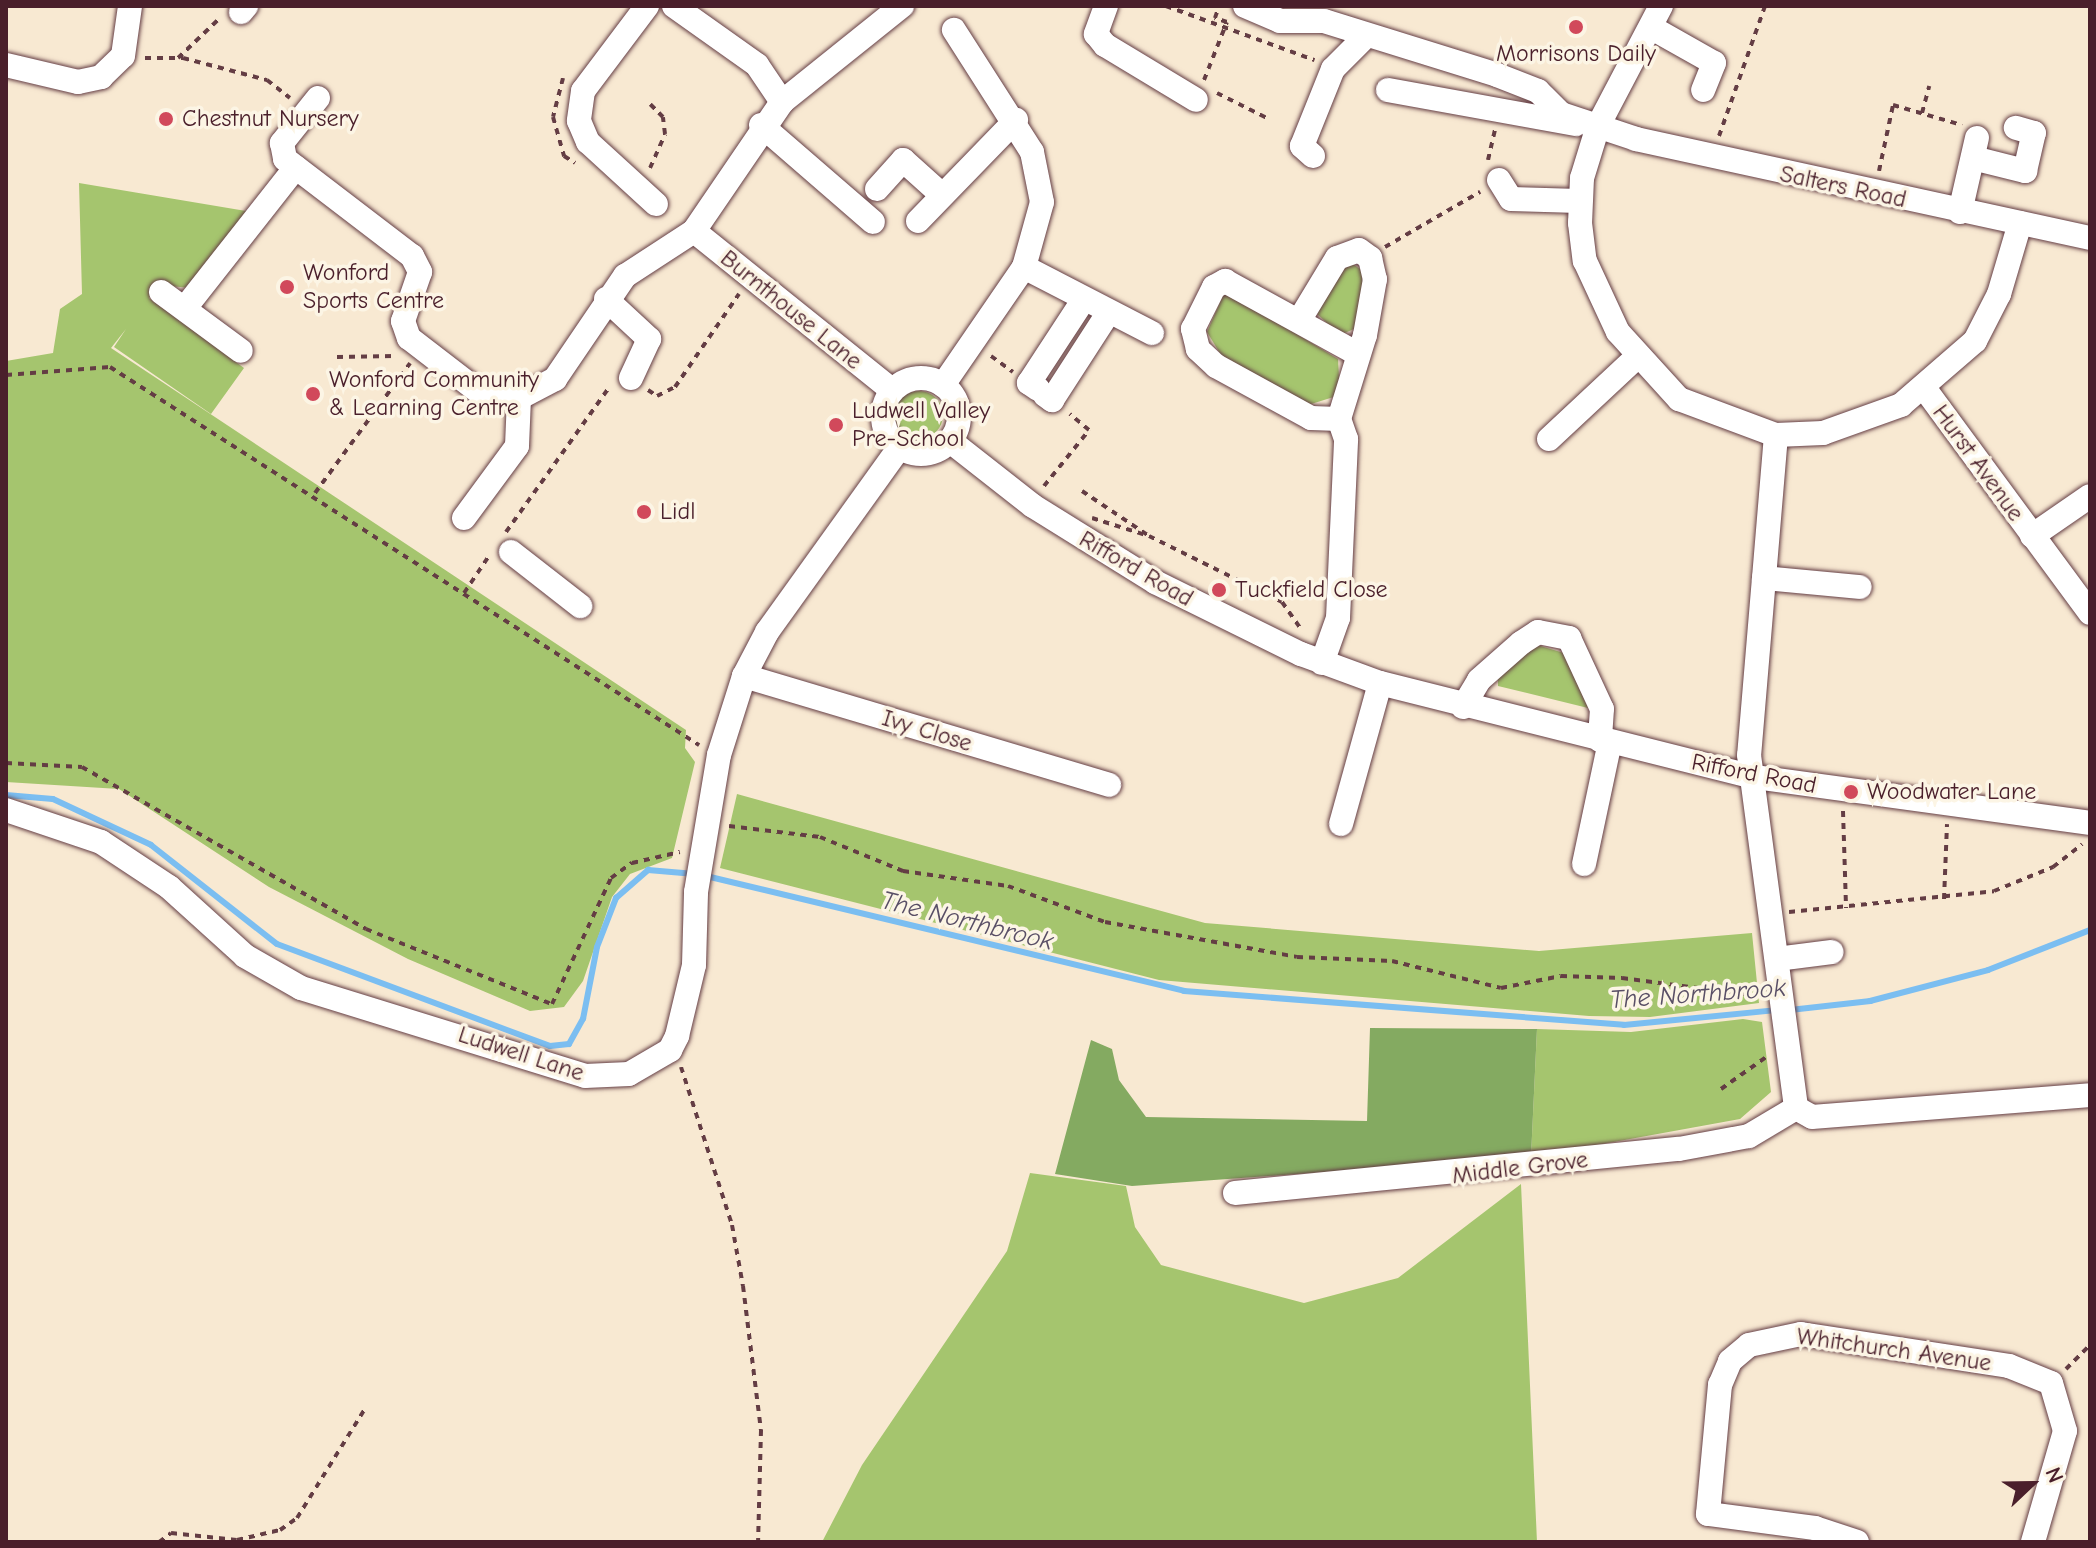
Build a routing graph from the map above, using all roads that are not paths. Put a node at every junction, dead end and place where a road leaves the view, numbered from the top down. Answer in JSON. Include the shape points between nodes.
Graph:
{"nodes":[{"id":1,"x":130,"y":6,"type":"edge"},
{"id":2,"x":647,"y":6,"type":"edge"},
{"id":3,"x":674,"y":6,"type":"edge"},
{"id":4,"x":902,"y":6,"type":"edge"},
{"id":5,"x":1106,"y":6,"type":"edge"},
{"id":6,"x":1245,"y":6,"type":"edge"},
{"id":7,"x":1657,"y":17,"type":"edge"},
{"id":8,"x":954,"y":30,"type":"dead end"},
{"id":9,"x":1367,"y":35,"type":"junction"},
{"id":10,"x":6,"y":65,"type":"edge"},
{"id":11,"x":1388,"y":90,"type":"dead end"},
{"id":12,"x":1703,"y":90,"type":"dead end"},
{"id":13,"x":1196,"y":100,"type":"dead end"},
{"id":14,"x":782,"y":102,"type":"junction"},
{"id":15,"x":313,"y":104,"type":"road end"},
{"id":16,"x":1016,"y":120,"type":"junction"},
{"id":17,"x":761,"y":125,"type":"junction"},
{"id":18,"x":1598,"y":126,"type":"junction"},
{"id":19,"x":2016,"y":128,"type":"dead end"},
{"id":20,"x":1313,"y":156,"type":"dead end"},
{"id":21,"x":296,"y":167,"type":"junction"},
{"id":22,"x":1489,"y":177,"type":"road end"},
{"id":23,"x":877,"y":189,"type":"dead end"},
{"id":24,"x":942,"y":195,"type":"junction"},
{"id":25,"x":648,"y":196,"type":"road end"},
{"id":26,"x":1579,"y":201,"type":"junction"},
{"id":27,"x":1960,"y":212,"type":"junction"},
{"id":28,"x":918,"y":221,"type":"dead end"},
{"id":29,"x":873,"y":222,"type":"dead end"},
{"id":30,"x":2020,"y":223,"type":"junction"},
{"id":31,"x":694,"y":231,"type":"junction"},
{"id":32,"x":2090,"y":238,"type":"edge"},
{"id":33,"x":1024,"y":267,"type":"junction"},
{"id":34,"x":161,"y":292,"type":"dead end"},
{"id":35,"x":606,"y":299,"type":"junction"},
{"id":36,"x":1084,"y":299,"type":"junction"},
{"id":37,"x":185,"y":308,"type":"junction"},
{"id":38,"x":1109,"y":312,"type":"junction"},
{"id":39,"x":1300,"y":319,"type":"junction"},
{"id":40,"x":1152,"y":333,"type":"dead end"},
{"id":41,"x":241,"y":351,"type":"dead end"},
{"id":42,"x":1356,"y":353,"type":"junction"},
{"id":43,"x":1636,"y":358,"type":"junction"},
{"id":44,"x":631,"y":378,"type":"road end"},
{"id":45,"x":943,"y":385,"type":"junction"},
{"id":46,"x":889,"y":388,"type":"junction"},
{"id":47,"x":1925,"y":389,"type":"junction"},
{"id":48,"x":519,"y":398,"type":"junction"},
{"id":49,"x":1339,"y":419,"type":"junction"},
{"id":50,"x":1776,"y":435,"type":"junction"},
{"id":51,"x":1549,"y":439,"type":"dead end"},
{"id":52,"x":954,"y":444,"type":"junction"},
{"id":53,"x":900,"y":447,"type":"junction"},
{"id":54,"x":2090,"y":496,"type":"edge"},
{"id":55,"x":464,"y":518,"type":"dead end"},
{"id":56,"x":2032,"y":536,"type":"junction"},
{"id":57,"x":511,"y":552,"type":"dead end"},
{"id":58,"x":1764,"y":578,"type":"junction"},
{"id":59,"x":1860,"y":587,"type":"dead end"},
{"id":60,"x":580,"y":606,"type":"dead end"},
{"id":61,"x":2090,"y":613,"type":"edge"},
{"id":62,"x":1312,"y":658,"type":"junction"},
{"id":63,"x":744,"y":676,"type":"junction"},
{"id":64,"x":1380,"y":683,"type":"junction"},
{"id":65,"x":1463,"y":707,"type":"junction"},
{"id":66,"x":1605,"y":741,"type":"junction"},
{"id":67,"x":1755,"y":777,"type":"junction"},
{"id":68,"x":1109,"y":785,"type":"dead end"},
{"id":69,"x":6,"y":810,"type":"edge"},
{"id":70,"x":2090,"y":823,"type":"edge"},
{"id":71,"x":1341,"y":824,"type":"dead end"},
{"id":72,"x":1584,"y":864,"type":"dead end"},
{"id":73,"x":1832,"y":952,"type":"dead end"},
{"id":74,"x":1777,"y":959,"type":"junction"},
{"id":75,"x":2090,"y":1095,"type":"edge"},
{"id":76,"x":1796,"y":1108,"type":"junction"},
{"id":77,"x":1235,"y":1193,"type":"dead end"},
{"id":78,"x":1857,"y":1542,"type":"edge"},
{"id":79,"x":2033,"y":1542,"type":"edge"}],
"edges":[{"from":1,"to":10,"type":"street","via":[[123,56],[101,77],[78,82]]},
{"from":2,"to":25,"type":"street","via":[[594,72],[579,109],[588,142]]},
{"from":3,"to":14,"type":"street","via":[[757,65]]},
{"from":4,"to":14,"type":"street"},
{"from":5,"to":13,"type":"street","via":[[1096,34],[1105,45]]},
{"from":6,"to":9,"type":"street","name":"Salters Road","via":[[1280,21],[1324,21]]},
{"from":7,"to":12,"type":"street","via":[[1714,63]]},
{"from":7,"to":18,"type":"street"},
{"from":8,"to":16,"type":"street"},
{"from":9,"to":18,"type":"street","name":"Salters Road","via":[[1538,91],[1561,114]]},
{"from":9,"to":20,"type":"street","via":[[1333,69],[1302,146]]},
{"from":11,"to":18,"type":"street","name":"Salters Road"},
{"from":14,"to":17,"type":"street"},
{"from":15,"to":21,"type":"street","via":[[282,143]]},
{"from":16,"to":24,"type":"street"},
{"from":16,"to":33,"type":"street","via":[[1032,152],[1042,202]]},
{"from":17,"to":29,"type":"street"},
{"from":17,"to":31,"type":"street"},
{"from":18,"to":26,"type":"street"},
{"from":18,"to":27,"type":"street","name":"Salters Road"},
{"from":19,"to":27,"type":"street","via":[[2034,133],[2025,171],[1975,148]]},
{"from":21,"to":37,"type":"street"},
{"from":21,"to":48,"type":"street","via":[[412,256],[420,272],[403,321],[418,350],[483,395]]},
{"from":22,"to":26,"type":"street","via":[[1511,199]]},
{"from":23,"to":24,"type":"street","via":[[903,160]]},
{"from":24,"to":28,"type":"street"},
{"from":26,"to":43,"type":"street","via":[[1585,261]]},
{"from":27,"to":30,"type":"street","name":"Salters Road"},
{"from":30,"to":32,"type":"street","name":"Salters Road"},
{"from":30,"to":47,"type":"street","via":[[1987,320]]},
{"from":31,"to":35,"type":"street","via":[[645,257]]},
{"from":31,"to":46,"type":"street","name":"Burnthouse Lane"},
{"from":33,"to":36,"type":"street"},
{"from":33,"to":45,"type":"street"},
{"from":34,"to":37,"type":"street"},
{"from":35,"to":44,"type":"street","via":[[649,339]]},
{"from":35,"to":48,"type":"street","via":[[555,379]]},
{"from":36,"to":38,"type":"street"},
{"from":36,"to":38,"type":"street","via":[[1041,392]]},
{"from":37,"to":41,"type":"street"},
{"from":38,"to":40,"type":"street"},
{"from":39,"to":42,"type":"street"},
{"from":39,"to":42,"type":"street","via":[[1337,258],[1359,250],[1370,258],[1375,279]]},
{"from":39,"to":49,"type":"street","via":[[1225,281],[1214,287],[1193,329],[1198,349],[1216,366],[1311,418]]},
{"from":42,"to":49,"type":"street"},
{"from":43,"to":50,"type":"street","via":[[1695,409]]},
{"from":43,"to":51,"type":"street"},
{"from":45,"to":46,"type":"street","via":[[916,377]]},
{"from":45,"to":52,"type":"street","via":[[959,413]]},
{"from":46,"to":53,"type":"street","via":[[884,422]]},
{"from":47,"to":50,"type":"street","via":[[1863,422]]},
{"from":47,"to":56,"type":"street","name":"Hurst Avenue"},
{"from":48,"to":55,"type":"street","via":[[517,446]]},
{"from":49,"to":62,"type":"street","via":[[1346,439],[1338,618]]},
{"from":50,"to":58,"type":"street"},
{"from":52,"to":53,"type":"street","via":[[924,454]]},
{"from":52,"to":62,"type":"street","name":"Rifford Road","via":[[1079,537]]},
{"from":53,"to":63,"type":"street","via":[[767,632]]},
{"from":54,"to":56,"type":"street","name":"Hurst Avenue"},
{"from":56,"to":61,"type":"street","name":"Hurst Avenue"},
{"from":57,"to":60,"type":"street"},
{"from":58,"to":59,"type":"street"},
{"from":58,"to":67,"type":"street","via":[[1749,736]]},
{"from":62,"to":64,"type":"street","name":"Rifford Road"},
{"from":63,"to":68,"type":"street","name":"Ivy Close"},
{"from":63,"to":69,"type":"street","name":"Ludwell Lane","via":[[719,755],[707,824],[690,988],[670,1050],[629,1074],[585,1076],[329,999],[271,975],[169,887],[101,842]]},
{"from":64,"to":65,"type":"street","name":"Rifford Road"},
{"from":64,"to":71,"type":"street"},
{"from":65,"to":66,"type":"street","name":"Rifford Road"},
{"from":65,"to":66,"type":"street","via":[[1479,680],[1521,643],[1538,632],[1569,638],[1602,709]]},
{"from":66,"to":67,"type":"street","name":"Rifford Road"},
{"from":66,"to":72,"type":"street"},
{"from":67,"to":70,"type":"street","name":"Rifford Road"},
{"from":67,"to":74,"type":"street"},
{"from":73,"to":74,"type":"street"},
{"from":74,"to":76,"type":"street"},
{"from":75,"to":76,"type":"street","via":[[1812,1117]]},
{"from":76,"to":77,"type":"street","name":"Middle Grove","via":[[1749,1136],[1679,1149]]},
{"from":78,"to":79,"type":"street","name":"Whitchurch Avenue","via":[[1815,1528],[1708,1514],[1720,1385],[1730,1361],[1771,1336],[2009,1366],[2051,1383],[2065,1431]]}]}
